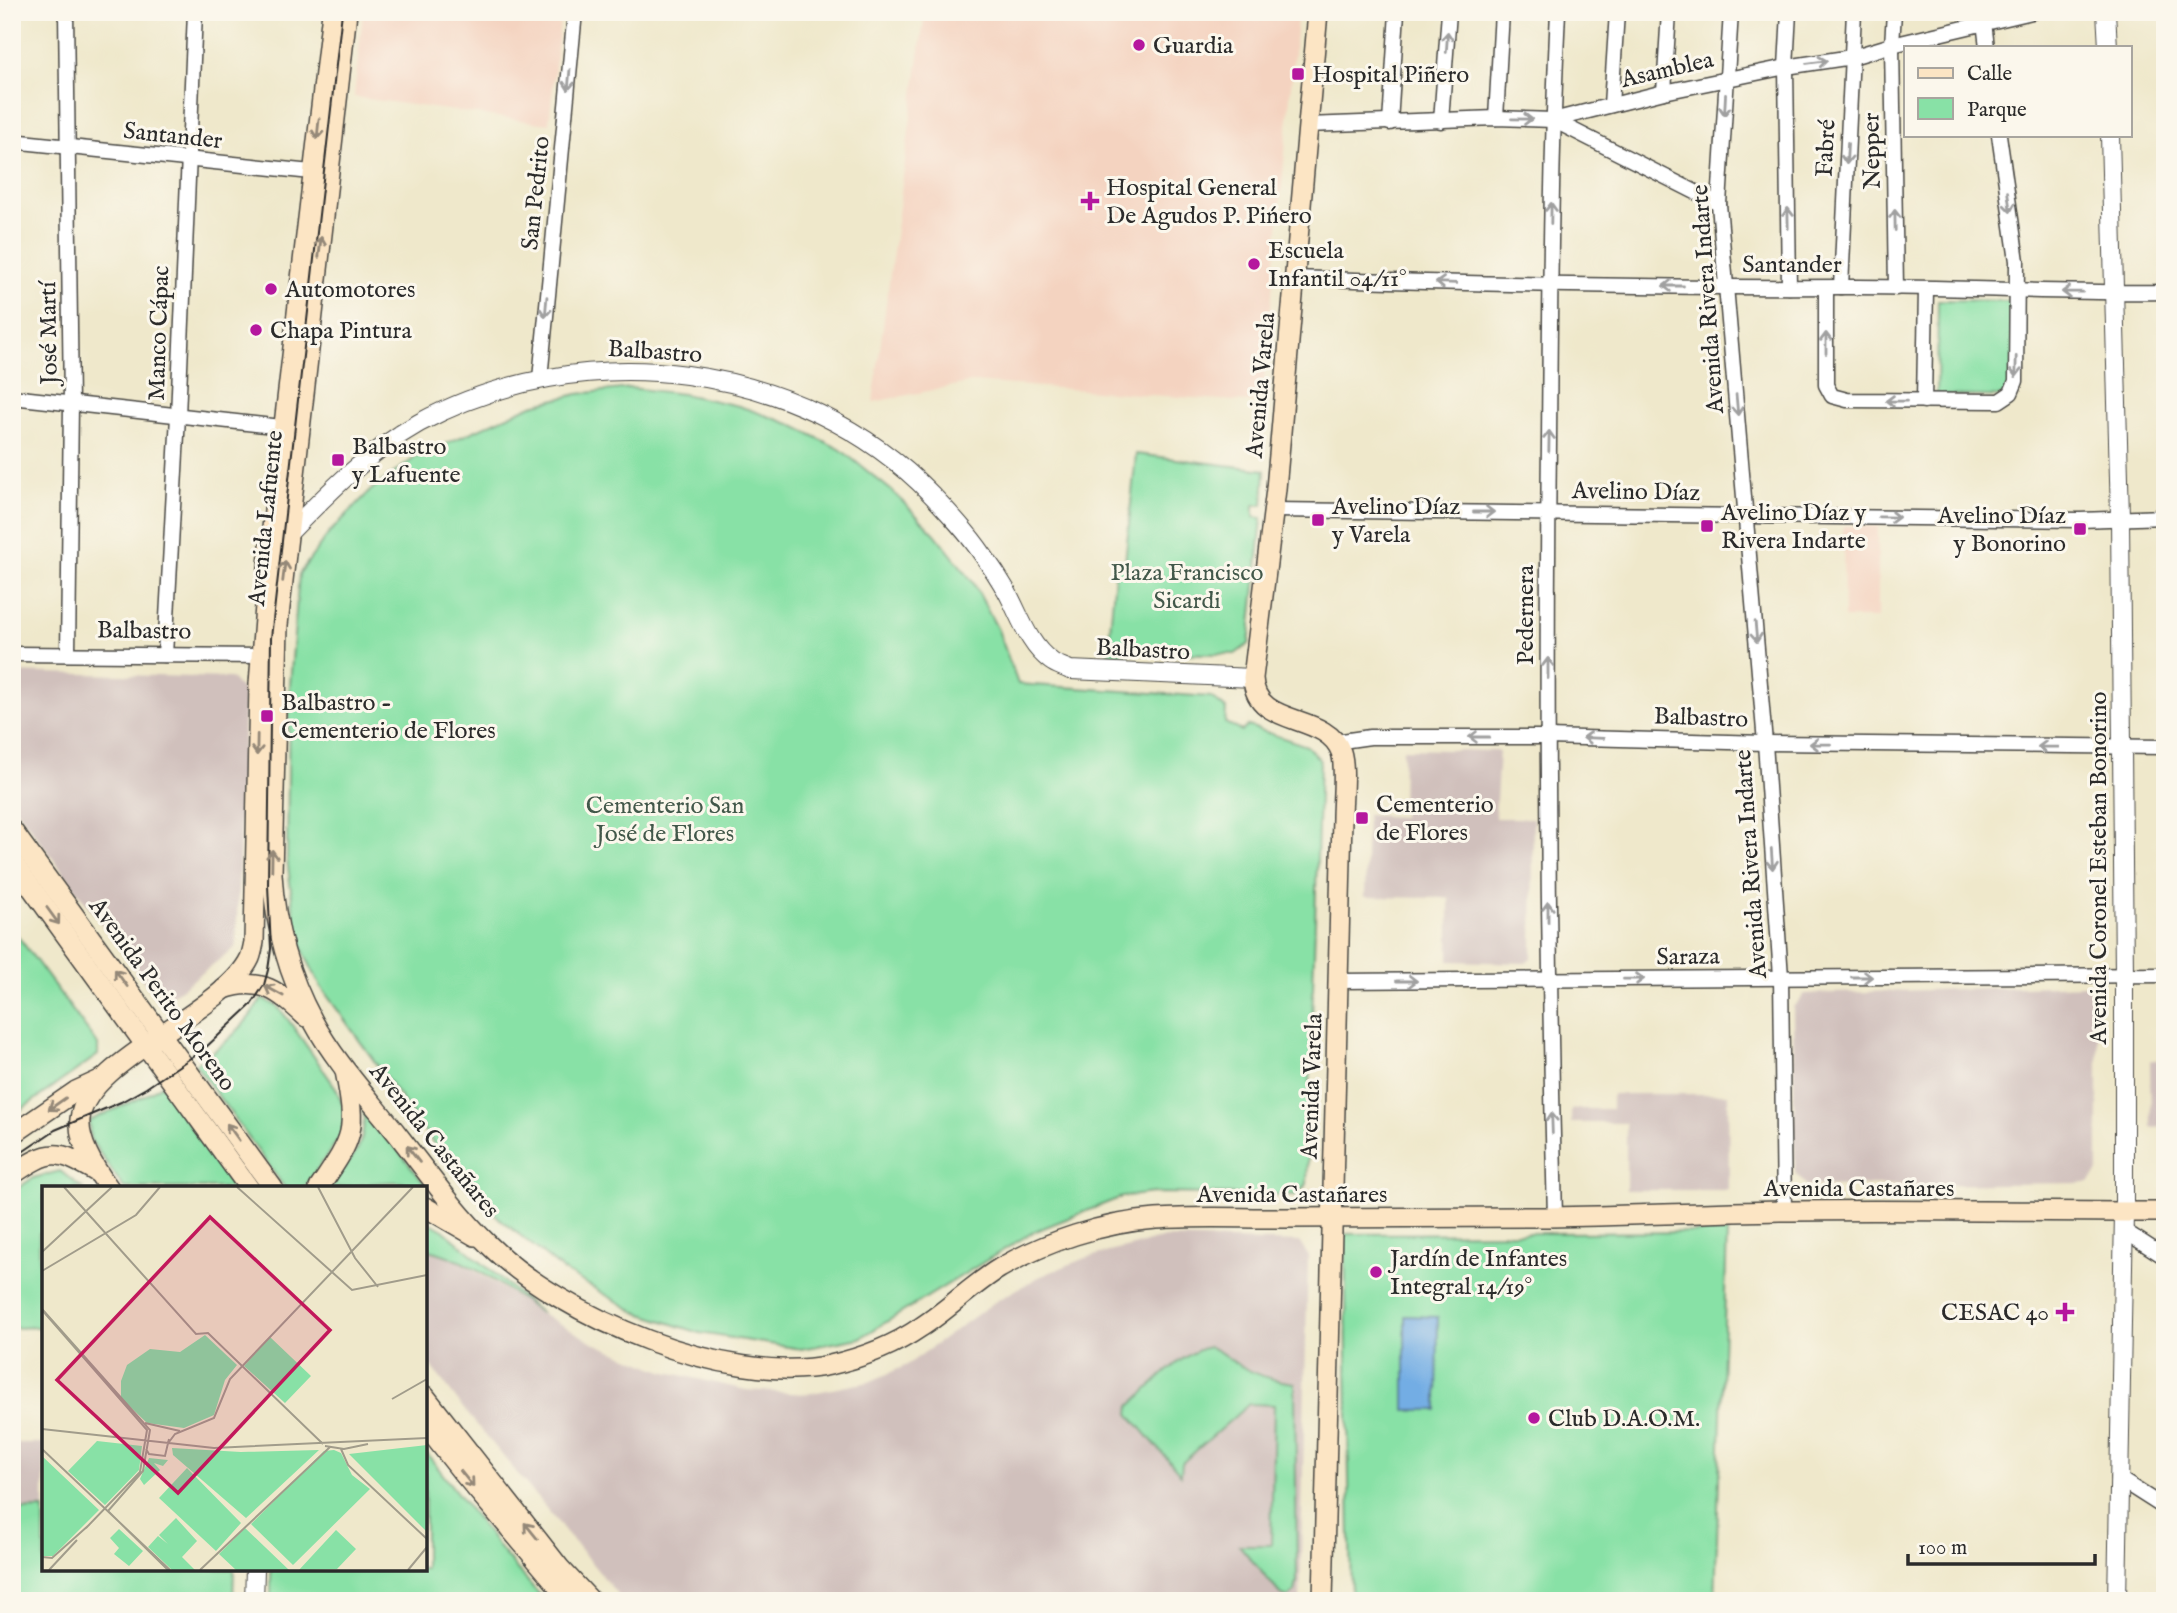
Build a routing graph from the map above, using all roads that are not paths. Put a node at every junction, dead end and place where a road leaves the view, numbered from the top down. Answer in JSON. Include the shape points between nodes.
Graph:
{"nodes":[{"id":1,"x":66,"y":12,"type":"edge"},
{"id":2,"x":195,"y":12,"type":"edge"},
{"id":3,"x":332,"y":12,"type":"edge"},
{"id":4,"x":346,"y":12,"type":"edge"},
{"id":5,"x":575,"y":12,"type":"edge"},
{"id":6,"x":1318,"y":12,"type":"edge"},
{"id":7,"x":1397,"y":12,"type":"edge"},
{"id":8,"x":1449,"y":12,"type":"edge"},
{"id":9,"x":1502,"y":12,"type":"edge"},
{"id":10,"x":1558,"y":12,"type":"edge"},
{"id":11,"x":1617,"y":12,"type":"edge"},
{"id":12,"x":1669,"y":12,"type":"edge"},
{"id":13,"x":1731,"y":12,"type":"edge"},
{"id":14,"x":1790,"y":12,"type":"edge"},
{"id":15,"x":1854,"y":12,"type":"edge"},
{"id":16,"x":1894,"y":12,"type":"edge"},
{"id":17,"x":2032,"y":12,"type":"edge"},
{"id":18,"x":2106,"y":12,"type":"edge"},
{"id":19,"x":1983,"y":17,"type":"edge"},
{"id":20,"x":1892,"y":45,"type":"junction"},
{"id":21,"x":1987,"y":46,"type":"edge"},
{"id":22,"x":2108,"y":46,"type":"edge"},
{"id":23,"x":1852,"y":57,"type":"junction"},
{"id":24,"x":1786,"y":67,"type":"junction"},
{"id":25,"x":1726,"y":79,"type":"junction"},
{"id":26,"x":1664,"y":92,"type":"junction"},
{"id":27,"x":1611,"y":105,"type":"junction"},
{"id":28,"x":1496,"y":118,"type":"junction"},
{"id":29,"x":1553,"y":120,"type":"junction"},
{"id":30,"x":1441,"y":121,"type":"junction"},
{"id":31,"x":1390,"y":122,"type":"junction"},
{"id":32,"x":1307,"y":125,"type":"junction"},
{"id":33,"x":1999,"y":136,"type":"edge"},
{"id":34,"x":2110,"y":136,"type":"edge"},
{"id":35,"x":12,"y":141,"type":"edge"},
{"id":36,"x":68,"y":146,"type":"junction"},
{"id":37,"x":188,"y":159,"type":"junction"},
{"id":38,"x":321,"y":173,"type":"junction"},
{"id":39,"x":1719,"y":204,"type":"junction"},
{"id":40,"x":1293,"y":278,"type":"junction"},
{"id":41,"x":1550,"y":286,"type":"junction"},
{"id":42,"x":1726,"y":286,"type":"junction"},
{"id":43,"x":1789,"y":286,"type":"junction"},
{"id":44,"x":1834,"y":287,"type":"junction"},
{"id":45,"x":1896,"y":288,"type":"junction"},
{"id":46,"x":1926,"y":289,"type":"junction"},
{"id":47,"x":2018,"y":292,"type":"junction"},
{"id":48,"x":2165,"y":292,"type":"edge"},
{"id":49,"x":2115,"y":293,"type":"junction"},
{"id":50,"x":540,"y":379,"type":"junction"},
{"id":51,"x":12,"y":397,"type":"edge"},
{"id":52,"x":1924,"y":401,"type":"junction"},
{"id":53,"x":71,"y":404,"type":"junction"},
{"id":54,"x":178,"y":416,"type":"junction"},
{"id":55,"x":292,"y":429,"type":"junction"},
{"id":56,"x":1273,"y":510,"type":"junction"},
{"id":57,"x":1548,"y":512,"type":"junction"},
{"id":58,"x":1747,"y":516,"type":"junction"},
{"id":59,"x":2120,"y":517,"type":"junction"},
{"id":60,"x":2165,"y":517,"type":"edge"},
{"id":61,"x":289,"y":534,"type":"junction"},
{"id":62,"x":269,"y":554,"type":"junction"},
{"id":63,"x":12,"y":654,"type":"edge"},
{"id":64,"x":68,"y":654,"type":"junction"},
{"id":65,"x":165,"y":655,"type":"junction"},
{"id":66,"x":268,"y":656,"type":"junction"},
{"id":67,"x":1253,"y":678,"type":"junction"},
{"id":68,"x":1547,"y":737,"type":"junction"},
{"id":69,"x":1335,"y":742,"type":"junction"},
{"id":70,"x":1765,"y":743,"type":"junction"},
{"id":71,"x":2165,"y":747,"type":"edge"},
{"id":72,"x":2121,"y":748,"type":"junction"},
{"id":73,"x":12,"y":830,"type":"edge"},
{"id":74,"x":12,"y":862,"type":"edge"},
{"id":75,"x":2124,"y":975,"type":"junction"},
{"id":76,"x":2165,"y":975,"type":"edge"},
{"id":77,"x":1780,"y":977,"type":"junction"},
{"id":78,"x":1548,"y":980,"type":"junction"},
{"id":79,"x":1339,"y":981,"type":"junction"},
{"id":80,"x":224,"y":989,"type":"junction"},
{"id":81,"x":314,"y":1024,"type":"junction"},
{"id":82,"x":154,"y":1039,"type":"junction"},
{"id":83,"x":344,"y":1066,"type":"junction"},
{"id":84,"x":105,"y":1078,"type":"junction"},
{"id":85,"x":12,"y":1135,"type":"edge"},
{"id":86,"x":12,"y":1175,"type":"edge"},
{"id":87,"x":103,"y":1181,"type":"edge"},
{"id":88,"x":248,"y":1186,"type":"edge"},
{"id":89,"x":271,"y":1186,"type":"edge"},
{"id":90,"x":320,"y":1186,"type":"edge"},
{"id":91,"x":427,"y":1208,"type":"edge"},
{"id":92,"x":1784,"y":1211,"type":"junction"},
{"id":93,"x":2165,"y":1212,"type":"edge"},
{"id":94,"x":1331,"y":1217,"type":"junction"},
{"id":95,"x":1555,"y":1217,"type":"junction"},
{"id":96,"x":2124,"y":1221,"type":"junction"},
{"id":97,"x":488,"y":1244,"type":"junction"},
{"id":98,"x":2165,"y":1257,"type":"edge"},
{"id":99,"x":427,"y":1399,"type":"edge"},
{"id":100,"x":427,"y":1428,"type":"edge"},
{"id":101,"x":2118,"y":1478,"type":"junction"},
{"id":102,"x":2165,"y":1508,"type":"edge"},
{"id":103,"x":255,"y":1571,"type":"edge"},
{"id":104,"x":254,"y":1601,"type":"edge"},
{"id":105,"x":571,"y":1601,"type":"edge"},
{"id":106,"x":591,"y":1601,"type":"edge"},
{"id":107,"x":1322,"y":1601,"type":"edge"},
{"id":108,"x":2116,"y":1601,"type":"edge"}],
"edges":[{"from":1,"to":36,"type":"street","name":"José Martí"},
{"from":2,"to":37,"type":"street","name":"Manco Cápac"},
{"from":3,"to":38,"type":"main road","name":"Avenida Lafuente","one_way":true},
{"from":4,"to":38,"type":"main road","name":"Avenida Lafuente"},
{"from":5,"to":50,"type":"street","name":"San Pedrito","one_way":true},
{"from":6,"to":32,"type":"main road","name":"Avenida Varela"},
{"from":7,"to":31,"type":"street"},
{"from":30,"to":8,"type":"street","one_way":true},
{"from":9,"to":28,"type":"street"},
{"from":10,"to":29,"type":"street","name":"Pedernera"},
{"from":11,"to":27,"type":"street"},
{"from":12,"to":26,"type":"street"},
{"from":13,"to":25,"type":"street","name":"Avenida Rivera Indarte"},
{"from":14,"to":24,"type":"street"},
{"from":15,"to":23,"type":"street","name":"Fabré"},
{"from":16,"to":20,"type":"street","name":"Nepper"},
{"from":17,"to":19,"type":"street","name":"Asamblea"},
{"from":18,"to":22,"type":"street"},
{"from":19,"to":20,"type":"street","name":"Asamblea"},
{"from":19,"to":21,"type":"street"},
{"from":20,"to":23,"type":"street","name":"Asamblea"},
{"from":45,"to":20,"type":"street","name":"Nepper","one_way":true},
{"from":24,"to":23,"type":"street","name":"Asamblea","one_way":true},
{"from":23,"to":44,"type":"street","name":"Fabré","one_way":true},
{"from":24,"to":25,"type":"street","name":"Asamblea"},
{"from":43,"to":24,"type":"street","one_way":true},
{"from":25,"to":26,"type":"street","name":"Asamblea"},
{"from":25,"to":39,"type":"street","name":"Avenida Rivera Indarte","one_way":true},
{"from":26,"to":27,"type":"street","name":"Asamblea"},
{"from":27,"to":29,"type":"street","name":"Asamblea"},
{"from":28,"to":29,"type":"street","name":"Asamblea","one_way":true},
{"from":28,"to":30,"type":"street","name":"Asamblea"},
{"from":29,"to":39,"type":"street"},
{"from":41,"to":29,"type":"street","name":"Pedernera","one_way":true},
{"from":30,"to":31,"type":"street","name":"Asamblea"},
{"from":31,"to":32,"type":"street","name":"Asamblea"},
{"from":32,"to":40,"type":"main road","name":"Avenida Varela"},
{"from":33,"to":47,"type":"street","one_way":true},
{"from":34,"to":49,"type":"street","name":"Avenida Coronel Esteban Bonorino"},
{"from":35,"to":36,"type":"street","name":"Santander"},
{"from":36,"to":37,"type":"street","name":"Santander"},
{"from":36,"to":53,"type":"street","name":"José Martí"},
{"from":37,"to":38,"type":"street","name":"Santander"},
{"from":37,"to":54,"type":"street","name":"Manco Cápac"},
{"from":38,"to":55,"type":"main road","name":"Avenida Lafuente"},
{"from":39,"to":42,"type":"street","name":"Avenida Rivera Indarte"},
{"from":41,"to":40,"type":"street","name":"Santander","one_way":true},
{"from":40,"to":56,"type":"main road","name":"Avenida Varela"},
{"from":42,"to":41,"type":"street","name":"Santander","one_way":true},
{"from":57,"to":41,"type":"street","name":"Pedernera","one_way":true},
{"from":42,"to":43,"type":"street","name":"Santander"},
{"from":42,"to":58,"type":"street","name":"Avenida Rivera Indarte","one_way":true},
{"from":43,"to":44,"type":"street","name":"Santander"},
{"from":44,"to":45,"type":"street","name":"Santander"},
{"from":52,"to":44,"type":"street","name":"Fabré","one_way":true,"via":[[1832,396],[1826,386]]},
{"from":45,"to":46,"type":"street","name":"Santander"},
{"from":46,"to":47,"type":"street","name":"Santander"},
{"from":46,"to":52,"type":"street"},
{"from":49,"to":47,"type":"street","name":"Santander","one_way":true},
{"from":47,"to":52,"type":"street","one_way":true,"via":[[2016,381],[2011,393],[1999,401]]},
{"from":48,"to":49,"type":"street","name":"Santander"},
{"from":49,"to":59,"type":"street","name":"Avenida Coronel Esteban Bonorino"},
{"from":50,"to":61,"type":"street","name":"Balbastro","via":[[477,396],[399,435],[364,460]]},
{"from":50,"to":67,"type":"street","name":"Balbastro","via":[[592,372],[665,372],[707,377],[788,401],[863,439],[929,491],[984,555],[1037,647],[1051,661],[1070,670]]},
{"from":51,"to":53,"type":"street"},
{"from":53,"to":54,"type":"street"},
{"from":53,"to":64,"type":"street","name":"José Martí"},
{"from":54,"to":55,"type":"street"},
{"from":54,"to":65,"type":"street","name":"Manco Cápac"},
{"from":55,"to":61,"type":"main road","name":"Avenida Lafuente"},
{"from":55,"to":62,"type":"main road","name":"Avenida Lafuente"},
{"from":56,"to":57,"type":"street","name":"Avelino Díaz","one_way":true},
{"from":56,"to":67,"type":"main road","name":"Avenida Varela"},
{"from":57,"to":58,"type":"street","name":"Avelino Díaz"},
{"from":68,"to":57,"type":"street","name":"Pedernera","one_way":true},
{"from":58,"to":59,"type":"street","name":"Avelino Díaz","one_way":true},
{"from":58,"to":70,"type":"street","name":"Avenida Rivera Indarte","one_way":true},
{"from":59,"to":60,"type":"street","name":"Avelino Díaz"},
{"from":59,"to":72,"type":"street","name":"Avenida Coronel Esteban Bonorino"},
{"from":61,"to":62,"type":"street","name":"Balbastro"},
{"from":66,"to":61,"type":"main road","name":"Avenida Lafuente","one_way":true},
{"from":62,"to":66,"type":"main road","name":"Avenida Lafuente"},
{"from":63,"to":64,"type":"street","name":"Balbastro"},
{"from":64,"to":65,"type":"street","name":"Balbastro"},
{"from":65,"to":66,"type":"street","name":"Balbastro"},
{"from":66,"to":80,"type":"main road","name":"Avenida Lafuente","one_way":true,"via":[[258,722],[254,942],[250,958]]},
{"from":81,"to":66,"type":"main road","name":"Avenida Lafuente","one_way":true,"via":[[292,975],[274,911]]},
{"from":67,"to":69,"type":"main road","via":[[1265,706],[1318,729]]},
{"from":68,"to":69,"type":"street","name":"Balbastro","one_way":true,"via":[[1370,737]]},
{"from":70,"to":68,"type":"street","name":"Balbastro","one_way":true},
{"from":78,"to":68,"type":"street","name":"Pedernera","one_way":true},
{"from":69,"to":79,"type":"main road","name":"Avenida Varela","via":[[1342,755]]},
{"from":72,"to":70,"type":"street","name":"Balbastro","one_way":true},
{"from":70,"to":77,"type":"street","name":"Avenida Rivera Indarte","one_way":true},
{"from":71,"to":72,"type":"street","name":"Balbastro"},
{"from":72,"to":75,"type":"street","name":"Avenida Coronel Esteban Bonorino"},
{"from":82,"to":73,"type":"main road","name":"Avenida Perito Moreno","one_way":true},
{"from":74,"to":82,"type":"main road","name":"Avenida Perito Moreno","one_way":true},
{"from":75,"to":76,"type":"street","name":"Saraza"},
{"from":77,"to":75,"type":"street","name":"Saraza","one_way":true},
{"from":75,"to":96,"type":"street","name":"Avenida Coronel Esteban Bonorino"},
{"from":78,"to":77,"type":"street","name":"Saraza","one_way":true},
{"from":77,"to":92,"type":"street","name":"Avenida Rivera Indarte"},
{"from":79,"to":78,"type":"street","name":"Saraza","one_way":true},
{"from":95,"to":78,"type":"street","name":"Pedernera","one_way":true},
{"from":79,"to":94,"type":"main road","name":"Avenida Varela"},
{"from":81,"to":80,"type":"main road","name":"Avenida Lafuente","one_way":true,"via":[[264,985]]},
{"from":80,"to":82,"type":"main road","name":"Avenida Lafuente"},
{"from":81,"to":83,"type":"main road","name":"Avenida Lafuente"},
{"from":82,"to":84,"type":"main road","name":"Avenida Lafuente"},
{"from":82,"to":88,"type":"main road","name":"Avenida Perito Moreno"},
{"from":89,"to":82,"type":"main road","name":"Avenida Perito Moreno","one_way":true},
{"from":83,"to":90,"type":"main road","name":"Avenida Lafuente","via":[[351,1133]]},
{"from":97,"to":83,"type":"main road","name":"Avenida Castañares","one_way":true},
{"from":84,"to":85,"type":"main road","one_way":true,"via":[[76,1091]]},
{"from":84,"to":87,"type":"main road","via":[[86,1101],[80,1118],[80,1132]]},
{"from":86,"to":87,"type":"main road","via":[[53,1154],[75,1160]]},
{"from":91,"to":97,"type":"main road","name":"Avenida Castañares"},
{"from":92,"to":95,"type":"main road","name":"Avenida Castañares"},
{"from":92,"to":96,"type":"main road","name":"Avenida Castañares"},
{"from":93,"to":96,"type":"main road","name":"Avenida Castañares"},
{"from":94,"to":95,"type":"main road","name":"Avenida Castañares"},
{"from":94,"to":97,"type":"main road","name":"Avenida Castañares","via":[[1157,1219],[1090,1231],[1042,1247],[1000,1269],[889,1345],[806,1368],[743,1364],[618,1328],[537,1283]]},
{"from":94,"to":107,"type":"main road","name":"Avenida Varela"},
{"from":96,"to":98,"type":"street"},
{"from":96,"to":101,"type":"street","name":"Avenida Coronel Esteban Bonorino"},
{"from":106,"to":99,"type":"main road","one_way":true},
{"from":100,"to":105,"type":"main road","one_way":true},
{"from":101,"to":102,"type":"street"},
{"from":101,"to":108,"type":"street","name":"Avenida Coronel Esteban Bonorino"},
{"from":103,"to":104,"type":"street"}]}
